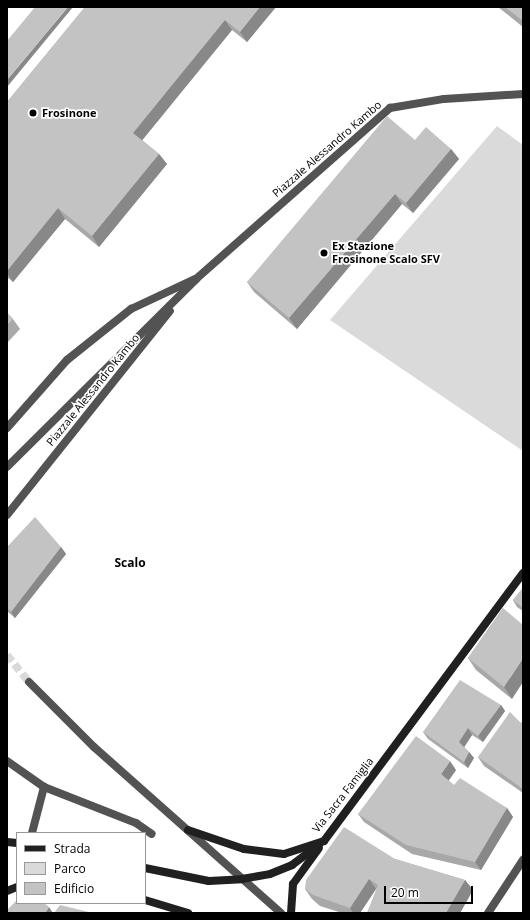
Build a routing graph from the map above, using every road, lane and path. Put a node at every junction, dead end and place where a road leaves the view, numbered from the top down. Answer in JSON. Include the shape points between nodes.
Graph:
{"nodes":[{"id":1,"x":523,"y":94,"type":"edge"},
{"id":2,"x":196,"y":279,"type":"junction"},
{"id":3,"x":7,"y":428,"type":"edge"},
{"id":4,"x":7,"y":467,"type":"edge"},
{"id":5,"x":7,"y":515,"type":"edge"},
{"id":6,"x":523,"y":574,"type":"edge"},
{"id":7,"x":29,"y":682,"type":"tunnel mouth"},
{"id":8,"x":7,"y":761,"type":"edge"},
{"id":9,"x":44,"y":787,"type":"junction"},
{"id":10,"x":188,"y":830,"type":"junction"},
{"id":11,"x":32,"y":832,"type":"edge"},
{"id":12,"x":152,"y":834,"type":"dead end"},
{"id":13,"x":324,"y":841,"type":"junction"},
{"id":14,"x":523,"y":860,"type":"edge"},
{"id":15,"x":146,"y":868,"type":"edge"},
{"id":16,"x":242,"y":879,"type":"junction"},
{"id":17,"x":146,"y":900,"type":"edge"},
{"id":18,"x":188,"y":913,"type":"edge"},
{"id":19,"x":281,"y":913,"type":"edge"},
{"id":20,"x":291,"y":913,"type":"edge"},
{"id":21,"x":488,"y":913,"type":"edge"}],
"edges":[{"from":1,"to":2,"type":"street","name":"Piazzale Alessandro Kambo","via":[[444,99],[390,108]]},
{"from":2,"to":3,"type":"street","name":"Piazzale Alessandro Kambo","via":[[126,314],[67,360]]},
{"from":2,"to":4,"type":"street","name":"Piazzale Alessandro Kambo"},
{"from":2,"to":5,"type":"street","name":"Piazzale Alessandro Kambo"},
{"from":6,"to":13,"type":"main road","name":"Via Sacra Famiglia"},
{"from":7,"to":10,"type":"street","name":"Via Sacra Famiglia","via":[[94,747]]},
{"from":8,"to":9,"type":"street"},
{"from":9,"to":11,"type":"street"},
{"from":9,"to":12,"type":"street","via":[[136,823]]},
{"from":10,"to":13,"type":"main road","name":"Via Sacra Famiglia","via":[[244,849],[284,854]]},
{"from":10,"to":16,"type":"street"},
{"from":13,"to":16,"type":"main road","via":[[292,865],[270,874]]},
{"from":13,"to":20,"type":"main road","via":[[293,884]]},
{"from":14,"to":21,"type":"street"},
{"from":15,"to":16,"type":"main road","via":[[209,881]]},
{"from":16,"to":19,"type":"street"},
{"from":17,"to":18,"type":"main road"}]}
